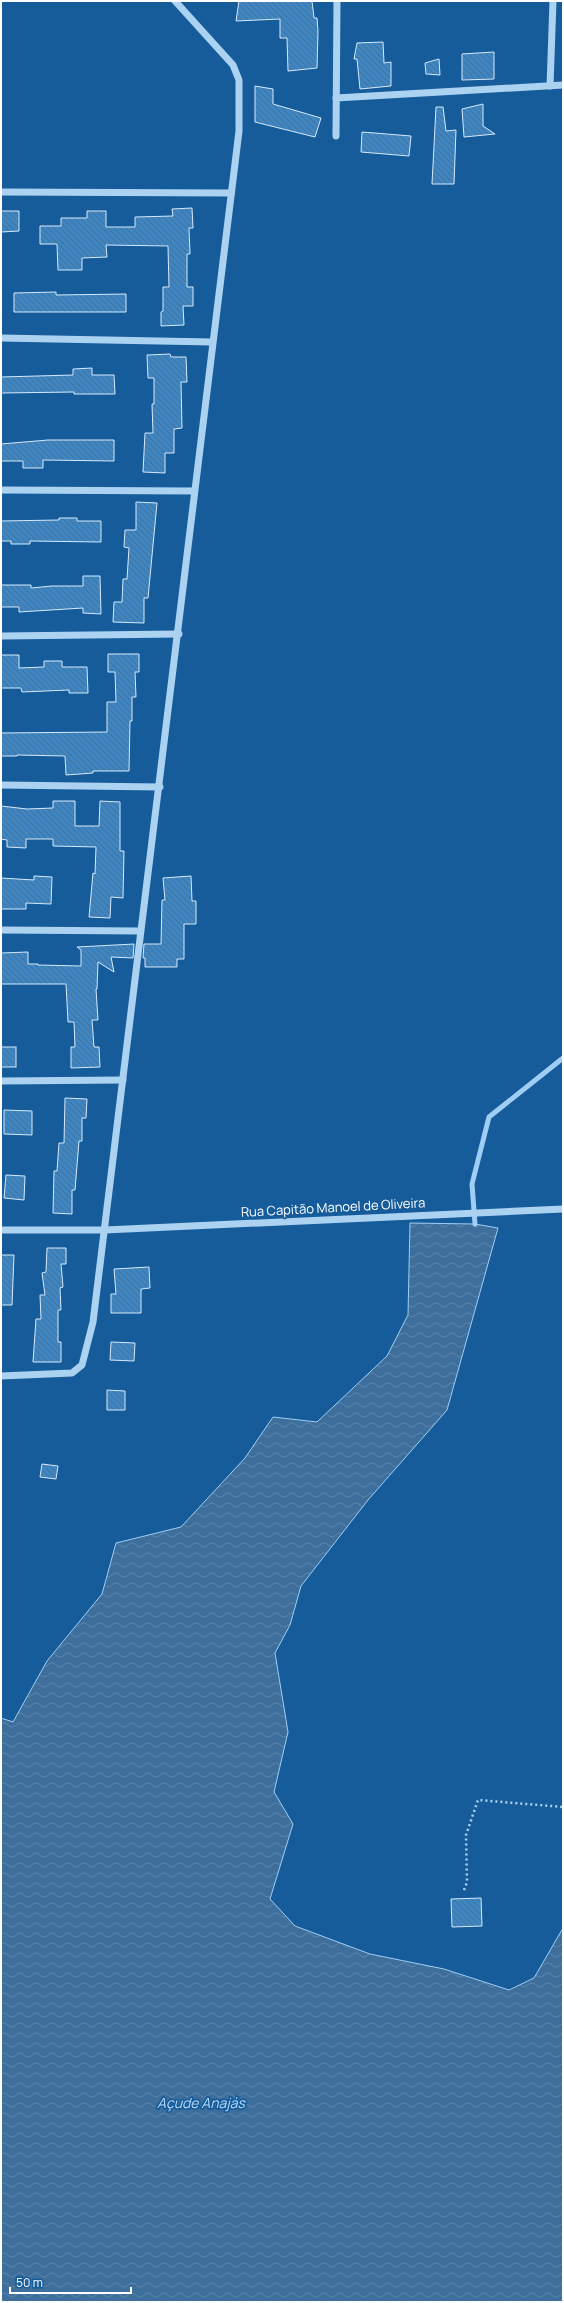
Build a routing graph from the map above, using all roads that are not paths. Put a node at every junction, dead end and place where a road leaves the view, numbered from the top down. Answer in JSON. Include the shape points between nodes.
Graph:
{"nodes":[{"id":1,"x":175,"y":1,"type":"edge"},
{"id":2,"x":337,"y":1,"type":"edge"},
{"id":3,"x":553,"y":1,"type":"edge"},
{"id":4,"x":563,"y":85,"type":"edge"},
{"id":5,"x":550,"y":86,"type":"junction"},
{"id":6,"x":336,"y":98,"type":"junction"},
{"id":7,"x":336,"y":136,"type":"dead end"},
{"id":8,"x":1,"y":192,"type":"edge"},
{"id":9,"x":231,"y":193,"type":"junction"},
{"id":10,"x":1,"y":338,"type":"edge"},
{"id":11,"x":212,"y":342,"type":"junction"},
{"id":12,"x":1,"y":490,"type":"edge"},
{"id":13,"x":194,"y":490,"type":"junction"},
{"id":14,"x":179,"y":634,"type":"junction"},
{"id":15,"x":1,"y":636,"type":"edge"},
{"id":16,"x":1,"y":785,"type":"edge"},
{"id":17,"x":160,"y":787,"type":"junction"},
{"id":18,"x":1,"y":930,"type":"edge"},
{"id":19,"x":140,"y":931,"type":"junction"},
{"id":20,"x":1,"y":1080,"type":"edge"},
{"id":21,"x":123,"y":1080,"type":"junction"},
{"id":22,"x":563,"y":1209,"type":"edge"},
{"id":23,"x":1,"y":1230,"type":"edge"},
{"id":24,"x":105,"y":1230,"type":"junction"},
{"id":25,"x":1,"y":1376,"type":"edge"}],
"edges":[{"from":1,"to":9,"type":"street","via":[[233,65],[239,80],[241,103]]},
{"from":2,"to":6,"type":"street"},
{"from":3,"to":5,"type":"street"},
{"from":4,"to":5,"type":"street"},
{"from":5,"to":6,"type":"street"},
{"from":6,"to":7,"type":"street"},
{"from":8,"to":9,"type":"street"},
{"from":9,"to":11,"type":"street"},
{"from":10,"to":11,"type":"street"},
{"from":11,"to":13,"type":"street"},
{"from":12,"to":13,"type":"street"},
{"from":13,"to":14,"type":"street"},
{"from":14,"to":15,"type":"street"},
{"from":14,"to":17,"type":"street"},
{"from":16,"to":17,"type":"street"},
{"from":17,"to":19,"type":"street"},
{"from":18,"to":19,"type":"street"},
{"from":19,"to":21,"type":"street"},
{"from":20,"to":21,"type":"street"},
{"from":21,"to":24,"type":"street"},
{"from":22,"to":24,"type":"street","name":"Rua Capitão Manoel de Oliveira"},
{"from":23,"to":24,"type":"street","name":"Rua Capitão Manoel de Oliveira"},
{"from":24,"to":25,"type":"street","via":[[93,1322],[82,1365],[72,1373]]}]}
